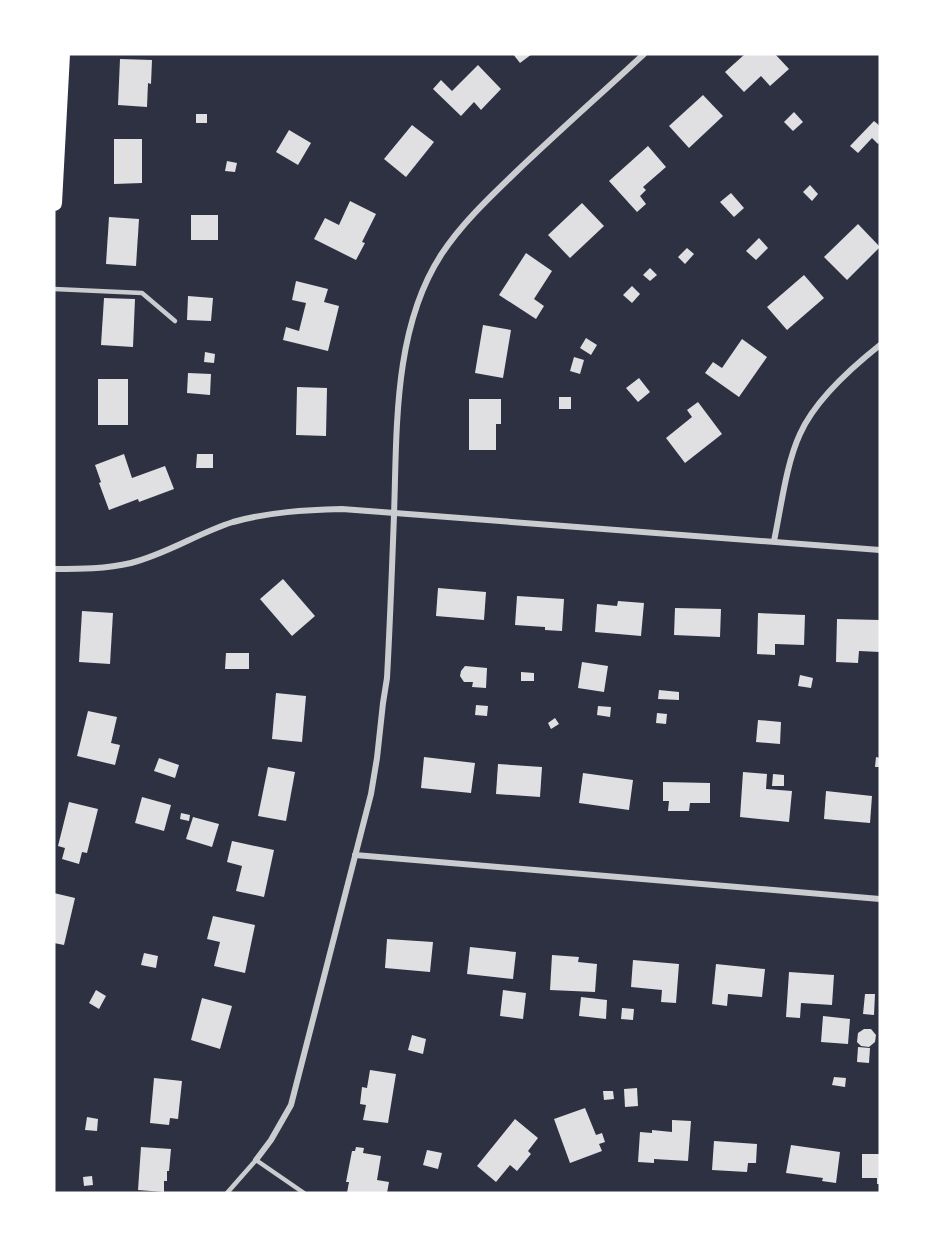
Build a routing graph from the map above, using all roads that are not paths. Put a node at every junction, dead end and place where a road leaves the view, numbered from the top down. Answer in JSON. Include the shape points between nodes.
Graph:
{"nodes":[{"id":1,"x":62,"y":54,"type":"edge"},
{"id":2,"x":644,"y":54,"type":"edge"},
{"id":3,"x":54,"y":203,"type":"edge"},
{"id":4,"x":54,"y":289,"type":"edge"},
{"id":5,"x":175,"y":321,"type":"dead end"},
{"id":6,"x":880,"y":345,"type":"edge"},
{"id":7,"x":394,"y":514,"type":"junction"},
{"id":8,"x":774,"y":541,"type":"junction"},
{"id":9,"x":880,"y":550,"type":"edge"},
{"id":10,"x":54,"y":569,"type":"edge"},
{"id":11,"x":355,"y":855,"type":"junction"},
{"id":12,"x":880,"y":899,"type":"edge"},
{"id":13,"x":256,"y":1160,"type":"junction"},
{"id":14,"x":227,"y":1193,"type":"edge"},
{"id":15,"x":304,"y":1193,"type":"edge"}],
"edges":[{"from":1,"to":3,"type":"highway"},
{"from":2,"to":7,"type":"street","via":[[478,209],[426,280],[401,380]]},
{"from":4,"to":5,"type":"lane","via":[[142,293]]},
{"from":6,"to":8,"type":"street","via":[[841,379],[811,414],[800,434],[791,458]]},
{"from":7,"to":8,"type":"street"},
{"from":7,"to":10,"type":"street","via":[[342,509],[269,514],[200,534],[132,562]]},
{"from":7,"to":11,"type":"street","via":[[387,678],[377,758]]},
{"from":8,"to":9,"type":"street"},
{"from":11,"to":12,"type":"street"},
{"from":11,"to":13,"type":"street","via":[[291,1105]]},
{"from":13,"to":14,"type":"lane"},
{"from":13,"to":15,"type":"lane"}]}
